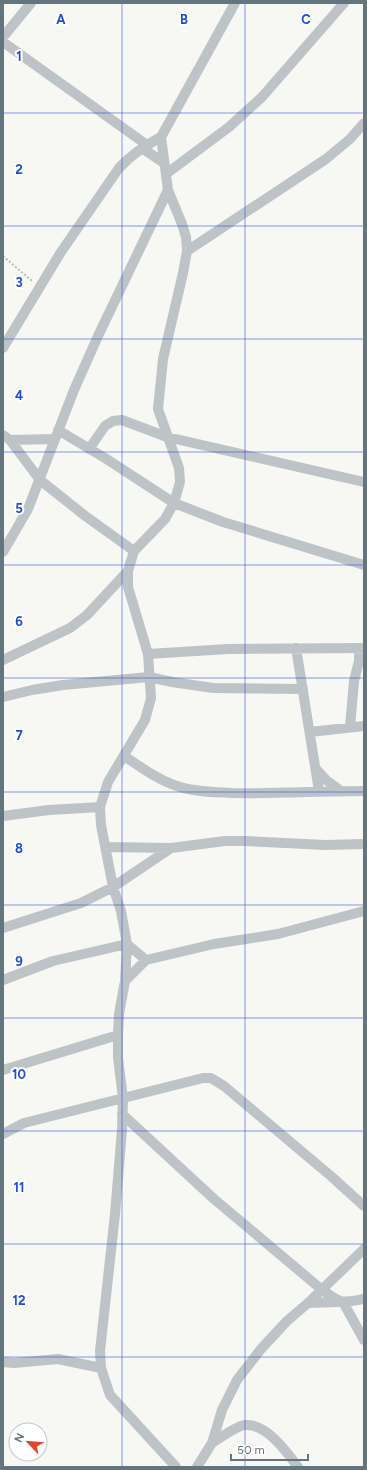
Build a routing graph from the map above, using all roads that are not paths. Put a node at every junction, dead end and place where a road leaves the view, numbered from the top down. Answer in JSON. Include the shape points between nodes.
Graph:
{"nodes":[{"id":1,"x":31,"y":3,"type":"edge"},
{"id":2,"x":235,"y":3,"type":"edge"},
{"id":3,"x":344,"y":3,"type":"edge"},
{"id":4,"x":3,"y":37,"type":"edge"},
{"id":5,"x":3,"y":42,"type":"edge"},
{"id":6,"x":364,"y":123,"type":"edge"},
{"id":7,"x":161,"y":137,"type":"junction"},
{"id":8,"x":144,"y":146,"type":"junction"},
{"id":9,"x":164,"y":163,"type":"junction"},
{"id":10,"x":166,"y":174,"type":"junction"},
{"id":11,"x":168,"y":190,"type":"junction"},
{"id":12,"x":187,"y":251,"type":"junction"},
{"id":13,"x":3,"y":348,"type":"edge"},
{"id":14,"x":56,"y":435,"type":"junction"},
{"id":15,"x":167,"y":437,"type":"junction"},
{"id":16,"x":6,"y":438,"type":"edge"},
{"id":17,"x":89,"y":449,"type":"junction"},
{"id":18,"x":40,"y":480,"type":"junction"},
{"id":19,"x":364,"y":482,"type":"edge"},
{"id":20,"x":174,"y":503,"type":"junction"},
{"id":21,"x":134,"y":551,"type":"junction"},
{"id":22,"x":3,"y":552,"type":"edge"},
{"id":23,"x":364,"y":565,"type":"edge"},
{"id":24,"x":128,"y":571,"type":"junction"},
{"id":25,"x":296,"y":648,"type":"junction"},
{"id":26,"x":362,"y":649,"type":"edge"},
{"id":27,"x":148,"y":654,"type":"junction"},
{"id":28,"x":3,"y":660,"type":"edge"},
{"id":29,"x":149,"y":677,"type":"junction"},
{"id":30,"x":303,"y":689,"type":"junction"},
{"id":31,"x":3,"y":697,"type":"edge"},
{"id":32,"x":364,"y":726,"type":"edge"},
{"id":33,"x":350,"y":727,"type":"junction"},
{"id":34,"x":310,"y":732,"type":"junction"},
{"id":35,"x":124,"y":756,"type":"junction"},
{"id":36,"x":315,"y":768,"type":"junction"},
{"id":37,"x":319,"y":791,"type":"junction"},
{"id":38,"x":341,"y":791,"type":"junction"},
{"id":39,"x":364,"y":791,"type":"edge"},
{"id":40,"x":100,"y":807,"type":"junction"},
{"id":41,"x":3,"y":816,"type":"edge"},
{"id":42,"x":364,"y":844,"type":"edge"},
{"id":43,"x":106,"y":847,"type":"junction"},
{"id":44,"x":171,"y":848,"type":"junction"},
{"id":45,"x":113,"y":887,"type":"junction"},
{"id":46,"x":364,"y":911,"type":"edge"},
{"id":47,"x":3,"y":928,"type":"edge"},
{"id":48,"x":127,"y":944,"type":"junction"},
{"id":49,"x":146,"y":960,"type":"junction"},
{"id":50,"x":3,"y":980,"type":"edge"},
{"id":51,"x":125,"y":981,"type":"junction"},
{"id":52,"x":118,"y":1035,"type":"junction"},
{"id":53,"x":3,"y":1070,"type":"edge"},
{"id":54,"x":123,"y":1098,"type":"junction"},
{"id":55,"x":122,"y":1114,"type":"junction"},
{"id":56,"x":3,"y":1134,"type":"edge"},
{"id":57,"x":364,"y":1206,"type":"edge"},
{"id":58,"x":364,"y":1249,"type":"edge"},
{"id":59,"x":322,"y":1289,"type":"junction"},
{"id":60,"x":364,"y":1299,"type":"edge"},
{"id":61,"x":341,"y":1302,"type":"junction"},
{"id":62,"x":308,"y":1304,"type":"junction"},
{"id":63,"x":364,"y":1340,"type":"edge"},
{"id":64,"x":3,"y":1362,"type":"edge"},
{"id":65,"x":101,"y":1368,"type":"junction"},
{"id":66,"x":212,"y":1443,"type":"junction"},
{"id":67,"x":176,"y":1467,"type":"edge"},
{"id":68,"x":197,"y":1467,"type":"edge"},
{"id":69,"x":298,"y":1467,"type":"edge"}],
"edges":[{"from":1,"to":4,"type":"street"},
{"from":2,"to":7,"type":"street"},
{"from":3,"to":10,"type":"street","via":[[262,97],[229,127]]},
{"from":5,"to":8,"type":"street"},
{"from":6,"to":12,"type":"street","via":[[326,159]]},
{"from":7,"to":8,"type":"street"},
{"from":7,"to":9,"type":"street"},
{"from":8,"to":9,"type":"street"},
{"from":8,"to":13,"type":"street","via":[[118,168],[65,246]]},
{"from":9,"to":10,"type":"street"},
{"from":10,"to":11,"type":"street"},
{"from":11,"to":12,"type":"street","via":[[182,224]]},
{"from":11,"to":14,"type":"street","via":[[98,336]]},
{"from":12,"to":15,"type":"street","via":[[162,359],[158,410]]},
{"from":14,"to":16,"type":"street"},
{"from":14,"to":17,"type":"street"},
{"from":14,"to":18,"type":"street"},
{"from":15,"to":17,"type":"street","via":[[122,420],[114,421],[105,426]]},
{"from":15,"to":19,"type":"street"},
{"from":15,"to":20,"type":"street","via":[[179,468],[180,482]]},
{"from":16,"to":18,"type":"street"},
{"from":17,"to":20,"type":"street"},
{"from":18,"to":21,"type":"street"},
{"from":18,"to":22,"type":"street","via":[[28,509]]},
{"from":20,"to":21,"type":"street","via":[[165,519]]},
{"from":20,"to":23,"type":"street","via":[[223,522]]},
{"from":21,"to":24,"type":"street"},
{"from":24,"to":27,"type":"street","via":[[128,587]]},
{"from":24,"to":28,"type":"street","via":[[87,615],[70,628]]},
{"from":25,"to":26,"type":"street"},
{"from":25,"to":27,"type":"street"},
{"from":25,"to":30,"type":"street"},
{"from":26,"to":33,"type":"street","via":[[354,681]]},
{"from":27,"to":29,"type":"street"},
{"from":29,"to":30,"type":"street","via":[[213,688]]},
{"from":29,"to":31,"type":"street","via":[[63,685]]},
{"from":29,"to":35,"type":"street","via":[[150,698],[145,720]]},
{"from":30,"to":34,"type":"street"},
{"from":32,"to":33,"type":"street"},
{"from":33,"to":34,"type":"street"},
{"from":34,"to":36,"type":"street"},
{"from":35,"to":37,"type":"street","via":[[156,777],[178,786],[209,792],[262,794]]},
{"from":35,"to":40,"type":"street","via":[[108,782]]},
{"from":36,"to":37,"type":"street"},
{"from":36,"to":38,"type":"street"},
{"from":37,"to":38,"type":"street"},
{"from":38,"to":39,"type":"street"},
{"from":40,"to":41,"type":"street"},
{"from":40,"to":43,"type":"street"},
{"from":42,"to":44,"type":"street","via":[[238,841]]},
{"from":43,"to":44,"type":"street"},
{"from":43,"to":45,"type":"street"},
{"from":44,"to":45,"type":"street"},
{"from":45,"to":47,"type":"street","via":[[81,903]]},
{"from":45,"to":48,"type":"street","via":[[121,911]]},
{"from":46,"to":49,"type":"street","via":[[278,934],[214,944]]},
{"from":48,"to":49,"type":"street"},
{"from":48,"to":50,"type":"street","via":[[53,961]]},
{"from":48,"to":51,"type":"street"},
{"from":49,"to":51,"type":"street"},
{"from":51,"to":52,"type":"street"},
{"from":52,"to":53,"type":"street"},
{"from":52,"to":54,"type":"street"},
{"from":54,"to":55,"type":"street"},
{"from":54,"to":56,"type":"street","via":[[24,1123]]},
{"from":54,"to":57,"type":"street","via":[[211,1078]]},
{"from":55,"to":59,"type":"street","via":[[214,1199]]},
{"from":55,"to":65,"type":"street","via":[[115,1214],[100,1351]]},
{"from":58,"to":59,"type":"street"},
{"from":59,"to":61,"type":"street"},
{"from":59,"to":62,"type":"street"},
{"from":60,"to":61,"type":"street"},
{"from":61,"to":62,"type":"street"},
{"from":61,"to":63,"type":"street"},
{"from":62,"to":66,"type":"street","via":[[287,1321],[237,1380],[222,1410]]},
{"from":64,"to":65,"type":"street","via":[[58,1359]]},
{"from":65,"to":67,"type":"street","via":[[110,1395]]},
{"from":66,"to":68,"type":"street"},
{"from":66,"to":69,"type":"street","via":[[245,1425],[254,1427],[272,1436]]}]}
